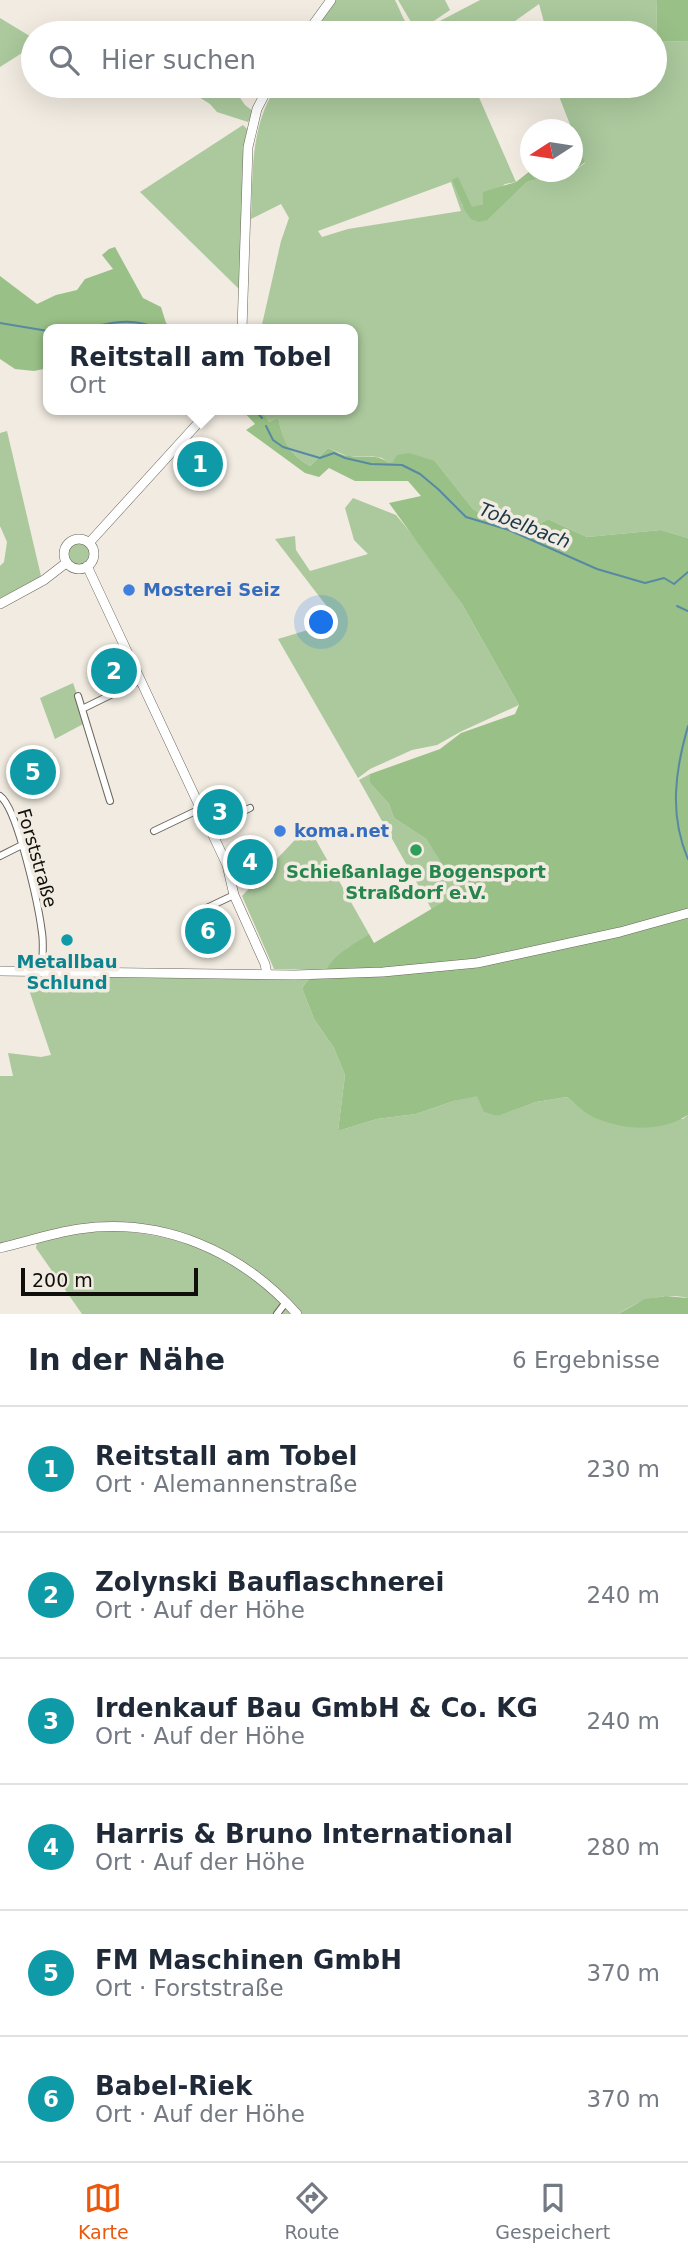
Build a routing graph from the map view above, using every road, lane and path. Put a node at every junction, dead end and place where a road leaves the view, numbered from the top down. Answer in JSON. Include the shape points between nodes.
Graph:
{"nodes":[{"id":1,"x":331,"y":0,"type":"edge"},
{"id":2,"x":316,"y":21,"type":"edge"},
{"id":3,"x":263,"y":98,"type":"edge"},
{"id":4,"x":242,"y":324,"type":"edge"},
{"id":5,"x":204,"y":415,"type":"edge"},
{"id":6,"x":89,"y":543,"type":"junction"},
{"id":7,"x":66,"y":563,"type":"junction"},
{"id":8,"x":87,"y":566,"type":"junction"},
{"id":9,"x":0,"y":604,"type":"edge"},
{"id":10,"x":141,"y":680,"type":"junction"},
{"id":11,"x":78,"y":696,"type":"dead end"},
{"id":12,"x":82,"y":709,"type":"junction"},
{"id":13,"x":0,"y":796,"type":"edge"},
{"id":14,"x":110,"y":801,"type":"dead end"},
{"id":15,"x":250,"y":808,"type":"dead end"},
{"id":16,"x":200,"y":809,"type":"junction"},
{"id":17,"x":209,"y":828,"type":"junction"},
{"id":18,"x":154,"y":831,"type":"dead end"},
{"id":19,"x":22,"y":845,"type":"junction"},
{"id":20,"x":0,"y":856,"type":"edge"},
{"id":21,"x":234,"y":895,"type":"junction"},
{"id":22,"x":196,"y":913,"type":"dead end"},
{"id":23,"x":688,"y":913,"type":"edge"},
{"id":24,"x":0,"y":971,"type":"edge"},
{"id":25,"x":43,"y":972,"type":"junction"},
{"id":26,"x":267,"y":974,"type":"junction"},
{"id":27,"x":0,"y":1248,"type":"edge"},
{"id":28,"x":286,"y":1302,"type":"junction"},
{"id":29,"x":277,"y":1314,"type":"edge"},
{"id":30,"x":297,"y":1314,"type":"edge"}],
"edges":[{"from":1,"to":2,"type":"street"},
{"from":3,"to":4,"type":"street","via":[[252,125],[247,167]]},
{"from":5,"to":6,"type":"street"},
{"from":6,"to":7,"type":"street","via":[[80,539],[69,543]]},
{"from":6,"to":8,"type":"street","via":[[93,555]]},
{"from":7,"to":8,"type":"street","via":[[74,568]]},
{"from":7,"to":9,"type":"street"},
{"from":8,"to":10,"type":"street"},
{"from":10,"to":12,"type":"street"},
{"from":10,"to":16,"type":"street"},
{"from":11,"to":12,"type":"street"},
{"from":12,"to":14,"type":"street"},
{"from":13,"to":19,"type":"street","name":"Forststraße","via":[[12,814]]},
{"from":15,"to":17,"type":"street"},
{"from":16,"to":17,"type":"street"},
{"from":16,"to":18,"type":"street"},
{"from":17,"to":21,"type":"street","via":[[227,865]]},
{"from":19,"to":20,"type":"street"},
{"from":19,"to":25,"type":"street","name":"Forststraße","via":[[42,933]]},
{"from":21,"to":22,"type":"street"},
{"from":21,"to":26,"type":"street"},
{"from":23,"to":26,"type":"street","via":[[477,963],[383,972]]},
{"from":24,"to":25,"type":"street"},
{"from":25,"to":26,"type":"street"},
{"from":27,"to":28,"type":"street","via":[[78,1229],[109,1227],[172,1234],[246,1267]]},
{"from":28,"to":29,"type":"street"},
{"from":28,"to":30,"type":"street"}]}
